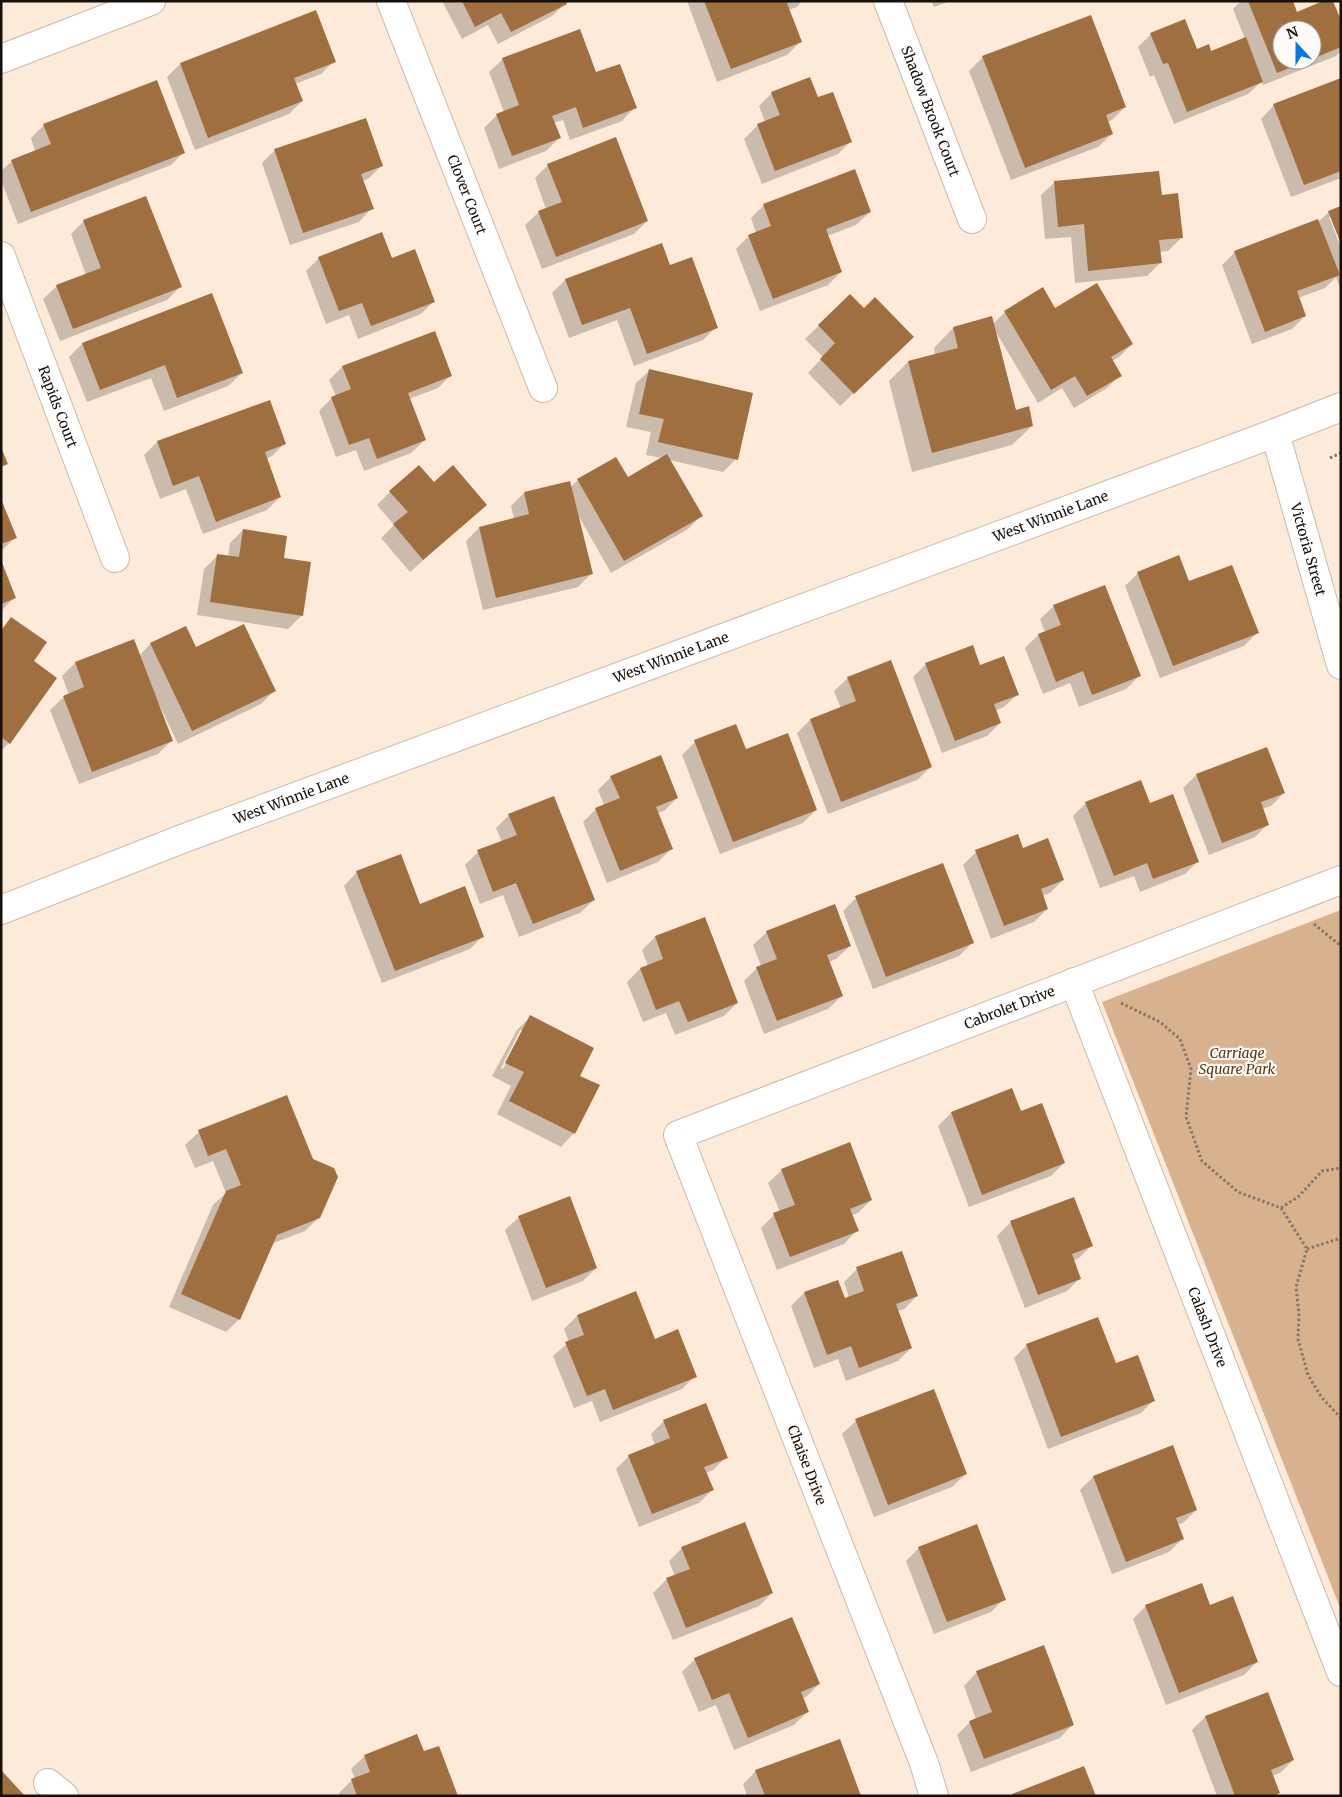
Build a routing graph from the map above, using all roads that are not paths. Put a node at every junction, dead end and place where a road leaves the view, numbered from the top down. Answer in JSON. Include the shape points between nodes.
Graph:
{"nodes":[{"id":1,"x":151,"y":1,"type":"edge"},
{"id":2,"x":391,"y":1,"type":"edge"},
{"id":3,"x":888,"y":1,"type":"edge"},
{"id":4,"x":1,"y":59,"type":"edge"},
{"id":5,"x":972,"y":219,"type":"dead end"},
{"id":6,"x":1,"y":256,"type":"edge"},
{"id":7,"x":543,"y":388,"type":"dead end"},
{"id":8,"x":1341,"y":407,"type":"edge"},
{"id":9,"x":1275,"y":434,"type":"junction"},
{"id":10,"x":114,"y":558,"type":"dead end"},
{"id":11,"x":1341,"y":665,"type":"edge"},
{"id":12,"x":1341,"y":880,"type":"edge"},
{"id":13,"x":1,"y":910,"type":"edge"},
{"id":14,"x":1074,"y":982,"type":"junction"},
{"id":15,"x":678,"y":1135,"type":"joint"},
{"id":16,"x":1341,"y":1672,"type":"edge"},
{"id":17,"x":934,"y":1796,"type":"edge"}],
"edges":[{"from":1,"to":4,"type":"street"},
{"from":2,"to":7,"type":"street","name":"Clover Court"},
{"from":3,"to":5,"type":"street","name":"Shadow Brook Court"},
{"from":6,"to":10,"type":"street","name":"Rapids Court"},
{"from":8,"to":9,"type":"street","name":"West Winnie Lane"},
{"from":9,"to":11,"type":"street","name":"Victoria Street"},
{"from":9,"to":13,"type":"street","name":"West Winnie Lane","via":[[182,839]]},
{"from":12,"to":14,"type":"street","name":"Cabrolet Drive"},
{"from":14,"to":15,"type":"street","name":"Cabrolet Drive"},
{"from":14,"to":16,"type":"street","name":"Calash Drive"},
{"from":15,"to":17,"type":"street","name":"Chaise Drive","via":[[924,1763]]}]}
